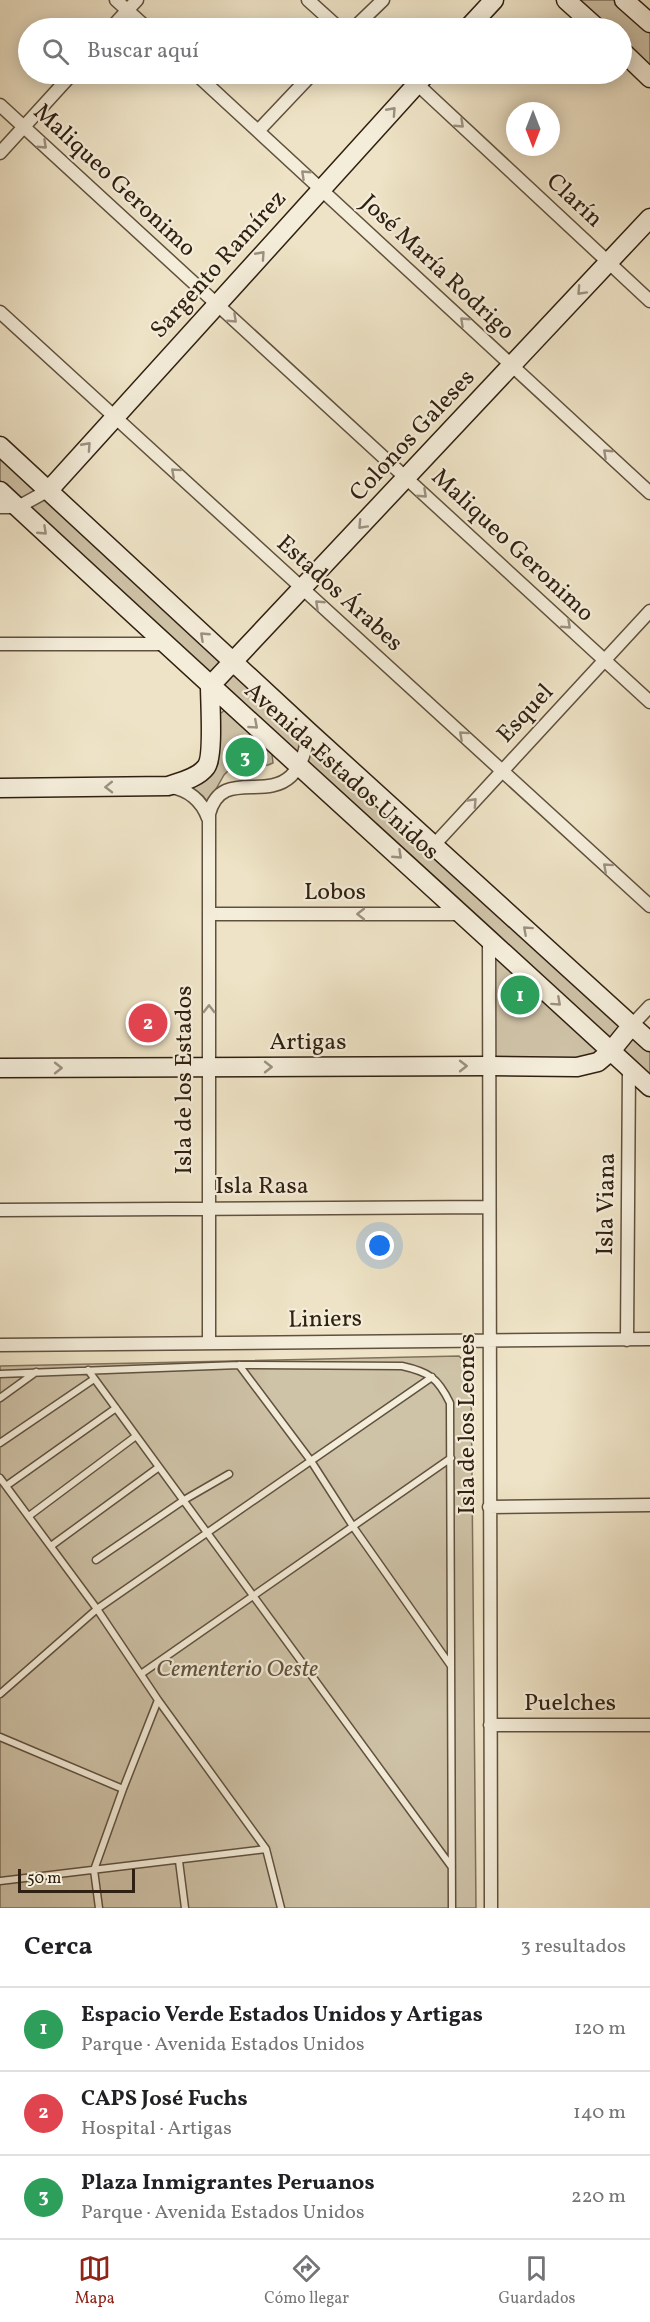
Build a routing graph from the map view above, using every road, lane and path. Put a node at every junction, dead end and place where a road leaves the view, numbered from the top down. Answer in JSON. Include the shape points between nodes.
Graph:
{"nodes":[{"id":1,"x":116,"y":0,"type":"edge"},
{"id":2,"x":137,"y":0,"type":"edge"},
{"id":3,"x":308,"y":0,"type":"edge"},
{"id":4,"x":383,"y":0,"type":"edge"},
{"id":5,"x":494,"y":0,"type":"edge"},
{"id":6,"x":566,"y":0,"type":"edge"},
{"id":7,"x":624,"y":0,"type":"edge"},
{"id":8,"x":127,"y":11,"type":"junction"},
{"id":9,"x":120,"y":18,"type":"edge"},
{"id":10,"x":135,"y":18,"type":"edge"},
{"id":11,"x":328,"y":18,"type":"edge"},
{"id":12,"x":364,"y":18,"type":"edge"},
{"id":13,"x":477,"y":18,"type":"edge"},
{"id":14,"x":586,"y":18,"type":"edge"},
{"id":15,"x":650,"y":23,"type":"edge"},
{"id":16,"x":632,"y":61,"type":"edge"},
{"id":17,"x":650,"y":78,"type":"edge"},
{"id":18,"x":63,"y":84,"type":"edge"},
{"id":19,"x":206,"y":84,"type":"edge"},
{"id":20,"x":303,"y":84,"type":"edge"},
{"id":21,"x":417,"y":84,"type":"edge"},
{"id":22,"x":427,"y":84,"type":"edge"},
{"id":23,"x":0,"y":105,"type":"edge"},
{"id":24,"x":24,"y":127,"type":"junction"},
{"id":25,"x":258,"y":131,"type":"junction"},
{"id":26,"x":0,"y":153,"type":"edge"},
{"id":27,"x":321,"y":189,"type":"junction"},
{"id":28,"x":650,"y":218,"type":"edge"},
{"id":29,"x":608,"y":262,"type":"junction"},
{"id":30,"x":650,"y":300,"type":"edge"},
{"id":31,"x":217,"y":304,"type":"junction"},
{"id":32,"x":0,"y":312,"type":"edge"},
{"id":33,"x":512,"y":365,"type":"junction"},
{"id":34,"x":114,"y":416,"type":"junction"},
{"id":35,"x":0,"y":446,"type":"edge"},
{"id":36,"x":406,"y":478,"type":"junction"},
{"id":37,"x":49,"y":490,"type":"junction"},
{"id":38,"x":0,"y":491,"type":"edge"},
{"id":39,"x":650,"y":493,"type":"edge"},
{"id":40,"x":9,"y":507,"type":"edge"},
{"id":41,"x":303,"y":589,"type":"junction"},
{"id":42,"x":650,"y":611,"type":"edge"},
{"id":43,"x":0,"y":644,"type":"edge"},
{"id":44,"x":164,"y":644,"type":"junction"},
{"id":45,"x":605,"y":660,"type":"junction"},
{"id":46,"x":234,"y":663,"type":"junction"},
{"id":47,"x":210,"y":686,"type":"junction"},
{"id":48,"x":650,"y":702,"type":"edge"},
{"id":49,"x":309,"y":732,"type":"junction"},
{"id":50,"x":300,"y":764,"type":"junction"},
{"id":51,"x":502,"y":771,"type":"junction"},
{"id":52,"x":168,"y":786,"type":"junction"},
{"id":53,"x":0,"y":788,"type":"edge"},
{"id":54,"x":208,"y":818,"type":"junction"},
{"id":55,"x":434,"y":845,"type":"junction"},
{"id":56,"x":650,"y":906,"type":"edge"},
{"id":57,"x":209,"y":914,"type":"junction"},
{"id":58,"x":462,"y":914,"type":"junction"},
{"id":59,"x":489,"y":940,"type":"junction"},
{"id":60,"x":650,"y":1006,"type":"edge"},
{"id":61,"x":632,"y":1025,"type":"junction"},
{"id":62,"x":650,"y":1041,"type":"edge"},
{"id":63,"x":611,"y":1051,"type":"junction"},
{"id":64,"x":490,"y":1066,"type":"junction"},
{"id":65,"x":209,"y":1067,"type":"junction"},
{"id":66,"x":0,"y":1068,"type":"edge"},
{"id":67,"x":629,"y":1068,"type":"junction"},
{"id":68,"x":650,"y":1087,"type":"edge"},
{"id":69,"x":489,"y":1207,"type":"junction"},
{"id":70,"x":209,"y":1209,"type":"junction"},
{"id":71,"x":0,"y":1210,"type":"edge"},
{"id":72,"x":650,"y":1339,"type":"edge"},
{"id":73,"x":488,"y":1340,"type":"junction"},
{"id":74,"x":627,"y":1340,"type":"junction"},
{"id":75,"x":209,"y":1342,"type":"junction"},
{"id":76,"x":0,"y":1345,"type":"edge"},
{"id":77,"x":239,"y":1365,"type":"junction"},
{"id":78,"x":88,"y":1370,"type":"junction"},
{"id":79,"x":37,"y":1372,"type":"junction"},
{"id":80,"x":0,"y":1374,"type":"edge"},
{"id":81,"x":432,"y":1377,"type":"junction"},
{"id":82,"x":94,"y":1379,"type":"junction"},
{"id":83,"x":0,"y":1398,"type":"edge"},
{"id":84,"x":116,"y":1408,"type":"junction"},
{"id":85,"x":136,"y":1436,"type":"junction"},
{"id":86,"x":0,"y":1443,"type":"edge"},
{"id":87,"x":451,"y":1458,"type":"junction"},
{"id":88,"x":311,"y":1461,"type":"junction"},
{"id":89,"x":159,"y":1467,"type":"junction"},
{"id":90,"x":229,"y":1474,"type":"dead end"},
{"id":91,"x":0,"y":1478,"type":"edge"},
{"id":92,"x":6,"y":1486,"type":"junction"},
{"id":93,"x":184,"y":1500,"type":"junction"},
{"id":94,"x":650,"y":1505,"type":"edge"},
{"id":95,"x":489,"y":1508,"type":"junction"},
{"id":96,"x":28,"y":1516,"type":"junction"},
{"id":97,"x":354,"y":1528,"type":"junction"},
{"id":98,"x":208,"y":1533,"type":"junction"},
{"id":99,"x":51,"y":1546,"type":"junction"},
{"id":100,"x":96,"y":1560,"type":"dead end"},
{"id":101,"x":254,"y":1596,"type":"junction"},
{"id":102,"x":97,"y":1610,"type":"junction"},
{"id":103,"x":452,"y":1668,"type":"junction"},
{"id":104,"x":141,"y":1674,"type":"junction"},
{"id":105,"x":0,"y":1694,"type":"edge"},
{"id":106,"x":158,"y":1700,"type":"junction"},
{"id":107,"x":490,"y":1725,"type":"junction"},
{"id":108,"x":650,"y":1725,"type":"edge"},
{"id":109,"x":0,"y":1737,"type":"edge"},
{"id":110,"x":123,"y":1789,"type":"junction"},
{"id":111,"x":266,"y":1849,"type":"junction"},
{"id":112,"x":179,"y":1861,"type":"junction"},
{"id":113,"x":452,"y":1867,"type":"junction"},
{"id":114,"x":94,"y":1870,"type":"junction"},
{"id":115,"x":0,"y":1881,"type":"edge"},
{"id":116,"x":99,"y":1908,"type":"edge"},
{"id":117,"x":185,"y":1908,"type":"edge"},
{"id":118,"x":281,"y":1908,"type":"edge"},
{"id":119,"x":452,"y":1908,"type":"edge"},
{"id":120,"x":491,"y":1908,"type":"edge"}],
"edges":[{"from":1,"to":8,"type":"street"},
{"from":2,"to":8,"type":"street"},
{"from":3,"to":11,"type":"street"},
{"from":4,"to":12,"type":"street"},
{"from":5,"to":13,"type":"street"},
{"from":6,"to":14,"type":"street"},
{"from":7,"to":15,"type":"street"},
{"from":8,"to":9,"type":"street"},
{"from":8,"to":10,"type":"street"},
{"from":16,"to":17,"type":"street"},
{"from":18,"to":24,"type":"street"},
{"from":19,"to":25,"type":"street","name":"José María Rodrigo"},
{"from":20,"to":25,"type":"street"},
{"from":27,"to":21,"type":"street","name":"Sargento Ramírez","one_way":true},
{"from":22,"to":29,"type":"street","name":"Clarín","one_way":true},
{"from":23,"to":24,"type":"street","name":"Maliqueo Geronimo"},
{"from":24,"to":26,"type":"street"},
{"from":24,"to":31,"type":"street","name":"Maliqueo Geronimo","one_way":true},
{"from":27,"to":25,"type":"street","name":"José María Rodrigo","one_way":true},
{"from":31,"to":27,"type":"street","name":"Sargento Ramírez","one_way":true},
{"from":33,"to":27,"type":"street","name":"José María Rodrigo","one_way":true},
{"from":28,"to":29,"type":"street","name":"Colonos Galeses"},
{"from":29,"to":30,"type":"street","name":"Clarín"},
{"from":29,"to":33,"type":"street","name":"Colonos Galeses","one_way":true},
{"from":31,"to":34,"type":"street","name":"Sargento Ramírez"},
{"from":31,"to":36,"type":"street","name":"Maliqueo Geronimo","one_way":true},
{"from":32,"to":34,"type":"street","name":"Estados Árabes"},
{"from":33,"to":36,"type":"street","name":"Colonos Galeses"},
{"from":39,"to":33,"type":"street","name":"José María Rodrigo","one_way":true},
{"from":37,"to":34,"type":"street","name":"Sargento Ramírez","one_way":true},
{"from":41,"to":34,"type":"street","name":"Estados Árabes","one_way":true},
{"from":35,"to":37,"type":"street","name":"Avenida Estados Unidos"},
{"from":36,"to":41,"type":"street","name":"Colonos Galeses","one_way":true},
{"from":36,"to":45,"type":"street","name":"Maliqueo Geronimo","one_way":true},
{"from":37,"to":40,"type":"street"},
{"from":46,"to":37,"type":"street","name":"Avenida Estados Unidos","one_way":true},
{"from":38,"to":40,"type":"street","name":"Avenida Estados Unidos"},
{"from":40,"to":44,"type":"street","name":"Avenida Estados Unidos","one_way":true},
{"from":41,"to":46,"type":"street","name":"Colonos Galeses"},
{"from":51,"to":41,"type":"street","name":"Estados Árabes","one_way":true},
{"from":42,"to":45,"type":"street","name":"Esquel"},
{"from":43,"to":44,"type":"street"},
{"from":44,"to":47,"type":"street","name":"Avenida Estados Unidos"},
{"from":45,"to":48,"type":"street","name":"Maliqueo Geronimo"},
{"from":45,"to":51,"type":"street","name":"Esquel"},
{"from":46,"to":47,"type":"street","name":"Colonos Galeses"},
{"from":46,"to":49,"type":"street","name":"Avenida Estados Unidos"},
{"from":47,"to":50,"type":"street","name":"Avenida Estados Unidos","one_way":true},
{"from":47,"to":52,"type":"street","via":[[208,765],[189,779]]},
{"from":49,"to":50,"type":"street"},
{"from":49,"to":55,"type":"street","name":"Avenida Estados Unidos"},
{"from":50,"to":54,"type":"street","via":[[280,783],[223,792],[210,808]]},
{"from":50,"to":58,"type":"street","name":"Avenida Estados Unidos","one_way":true},
{"from":55,"to":51,"type":"street","name":"Esquel","one_way":true},
{"from":56,"to":51,"type":"street","name":"Estados Árabes","one_way":true},
{"from":52,"to":53,"type":"street","one_way":true},
{"from":52,"to":54,"type":"street","via":[[193,796]]},
{"from":54,"to":57,"type":"street","name":"Isla de los Estados"},
{"from":61,"to":55,"type":"street","name":"Avenida Estados Unidos","one_way":true},
{"from":58,"to":57,"type":"street","name":"Lobos","one_way":true},
{"from":65,"to":57,"type":"street","name":"Isla de los Estados","one_way":true},
{"from":58,"to":59,"type":"street","name":"Avenida Estados Unidos"},
{"from":59,"to":63,"type":"street","name":"Avenida Estados Unidos","one_way":true},
{"from":59,"to":64,"type":"street","name":"Isla de los Leones"},
{"from":60,"to":61,"type":"street"},
{"from":61,"to":62,"type":"street","name":"Avenida Estados Unidos"},
{"from":61,"to":63,"type":"street"},
{"from":63,"to":64,"type":"street","name":"Artigas","via":[[598,1062],[577,1067]]},
{"from":63,"to":67,"type":"street","name":"Avenida Estados Unidos"},
{"from":65,"to":64,"type":"street","name":"Artigas","one_way":true},
{"from":64,"to":69,"type":"street","name":"Isla de los Leones"},
{"from":66,"to":65,"type":"street","name":"Artigas","one_way":true},
{"from":65,"to":70,"type":"street","name":"Isla de los Estados"},
{"from":67,"to":68,"type":"street","name":"Avenida Estados Unidos"},
{"from":67,"to":74,"type":"street","name":"Isla Viana"},
{"from":69,"to":70,"type":"street","name":"Isla Rasa"},
{"from":69,"to":73,"type":"street","name":"Isla de los Leones"},
{"from":70,"to":71,"type":"street","name":"Isla Rasa"},
{"from":70,"to":75,"type":"street","name":"Isla de los Estados"},
{"from":72,"to":74,"type":"street","name":"Liniers"},
{"from":73,"to":74,"type":"street","name":"Liniers"},
{"from":73,"to":75,"type":"street","name":"Liniers"},
{"from":73,"to":95,"type":"street","name":"Isla de los Leones"},
{"from":75,"to":76,"type":"street","name":"Liniers"},
{"from":77,"to":78,"type":"lane"},
{"from":77,"to":81,"type":"lane","via":[[402,1366]]},
{"from":77,"to":88,"type":"lane"},
{"from":78,"to":79,"type":"lane"},
{"from":78,"to":82,"type":"lane"},
{"from":79,"to":80,"type":"lane"},
{"from":79,"to":83,"type":"lane"},
{"from":81,"to":87,"type":"lane","via":[[442,1386],[450,1403]]},
{"from":81,"to":88,"type":"lane"},
{"from":82,"to":84,"type":"lane"},
{"from":82,"to":86,"type":"lane"},
{"from":84,"to":85,"type":"lane"},
{"from":84,"to":92,"type":"lane"},
{"from":85,"to":89,"type":"lane"},
{"from":85,"to":96,"type":"lane"},
{"from":87,"to":97,"type":"lane"},
{"from":87,"to":103,"type":"lane"},
{"from":88,"to":97,"type":"lane"},
{"from":88,"to":98,"type":"lane"},
{"from":89,"to":93,"type":"lane"},
{"from":89,"to":99,"type":"lane"},
{"from":90,"to":93,"type":"lane"},
{"from":91,"to":92,"type":"lane"},
{"from":92,"to":96,"type":"lane"},
{"from":93,"to":98,"type":"lane"},
{"from":93,"to":100,"type":"lane"},
{"from":94,"to":95,"type":"street"},
{"from":95,"to":107,"type":"street","name":"Isla de los Leones"},
{"from":96,"to":99,"type":"lane"},
{"from":97,"to":101,"type":"lane"},
{"from":97,"to":103,"type":"lane"},
{"from":98,"to":101,"type":"lane"},
{"from":98,"to":102,"type":"lane"},
{"from":99,"to":102,"type":"lane"},
{"from":101,"to":104,"type":"lane"},
{"from":101,"to":113,"type":"lane"},
{"from":102,"to":104,"type":"lane"},
{"from":102,"to":105,"type":"lane"},
{"from":103,"to":113,"type":"lane"},
{"from":104,"to":106,"type":"lane"},
{"from":106,"to":110,"type":"lane"},
{"from":106,"to":111,"type":"lane"},
{"from":107,"to":108,"type":"street","name":"Puelches"},
{"from":107,"to":120,"type":"street","name":"Isla de los Leones"},
{"from":109,"to":110,"type":"lane"},
{"from":110,"to":114,"type":"lane"},
{"from":111,"to":112,"type":"lane"},
{"from":111,"to":118,"type":"lane"},
{"from":112,"to":114,"type":"lane"},
{"from":112,"to":117,"type":"lane"},
{"from":113,"to":119,"type":"lane"},
{"from":114,"to":115,"type":"lane"},
{"from":114,"to":116,"type":"lane"}]}
